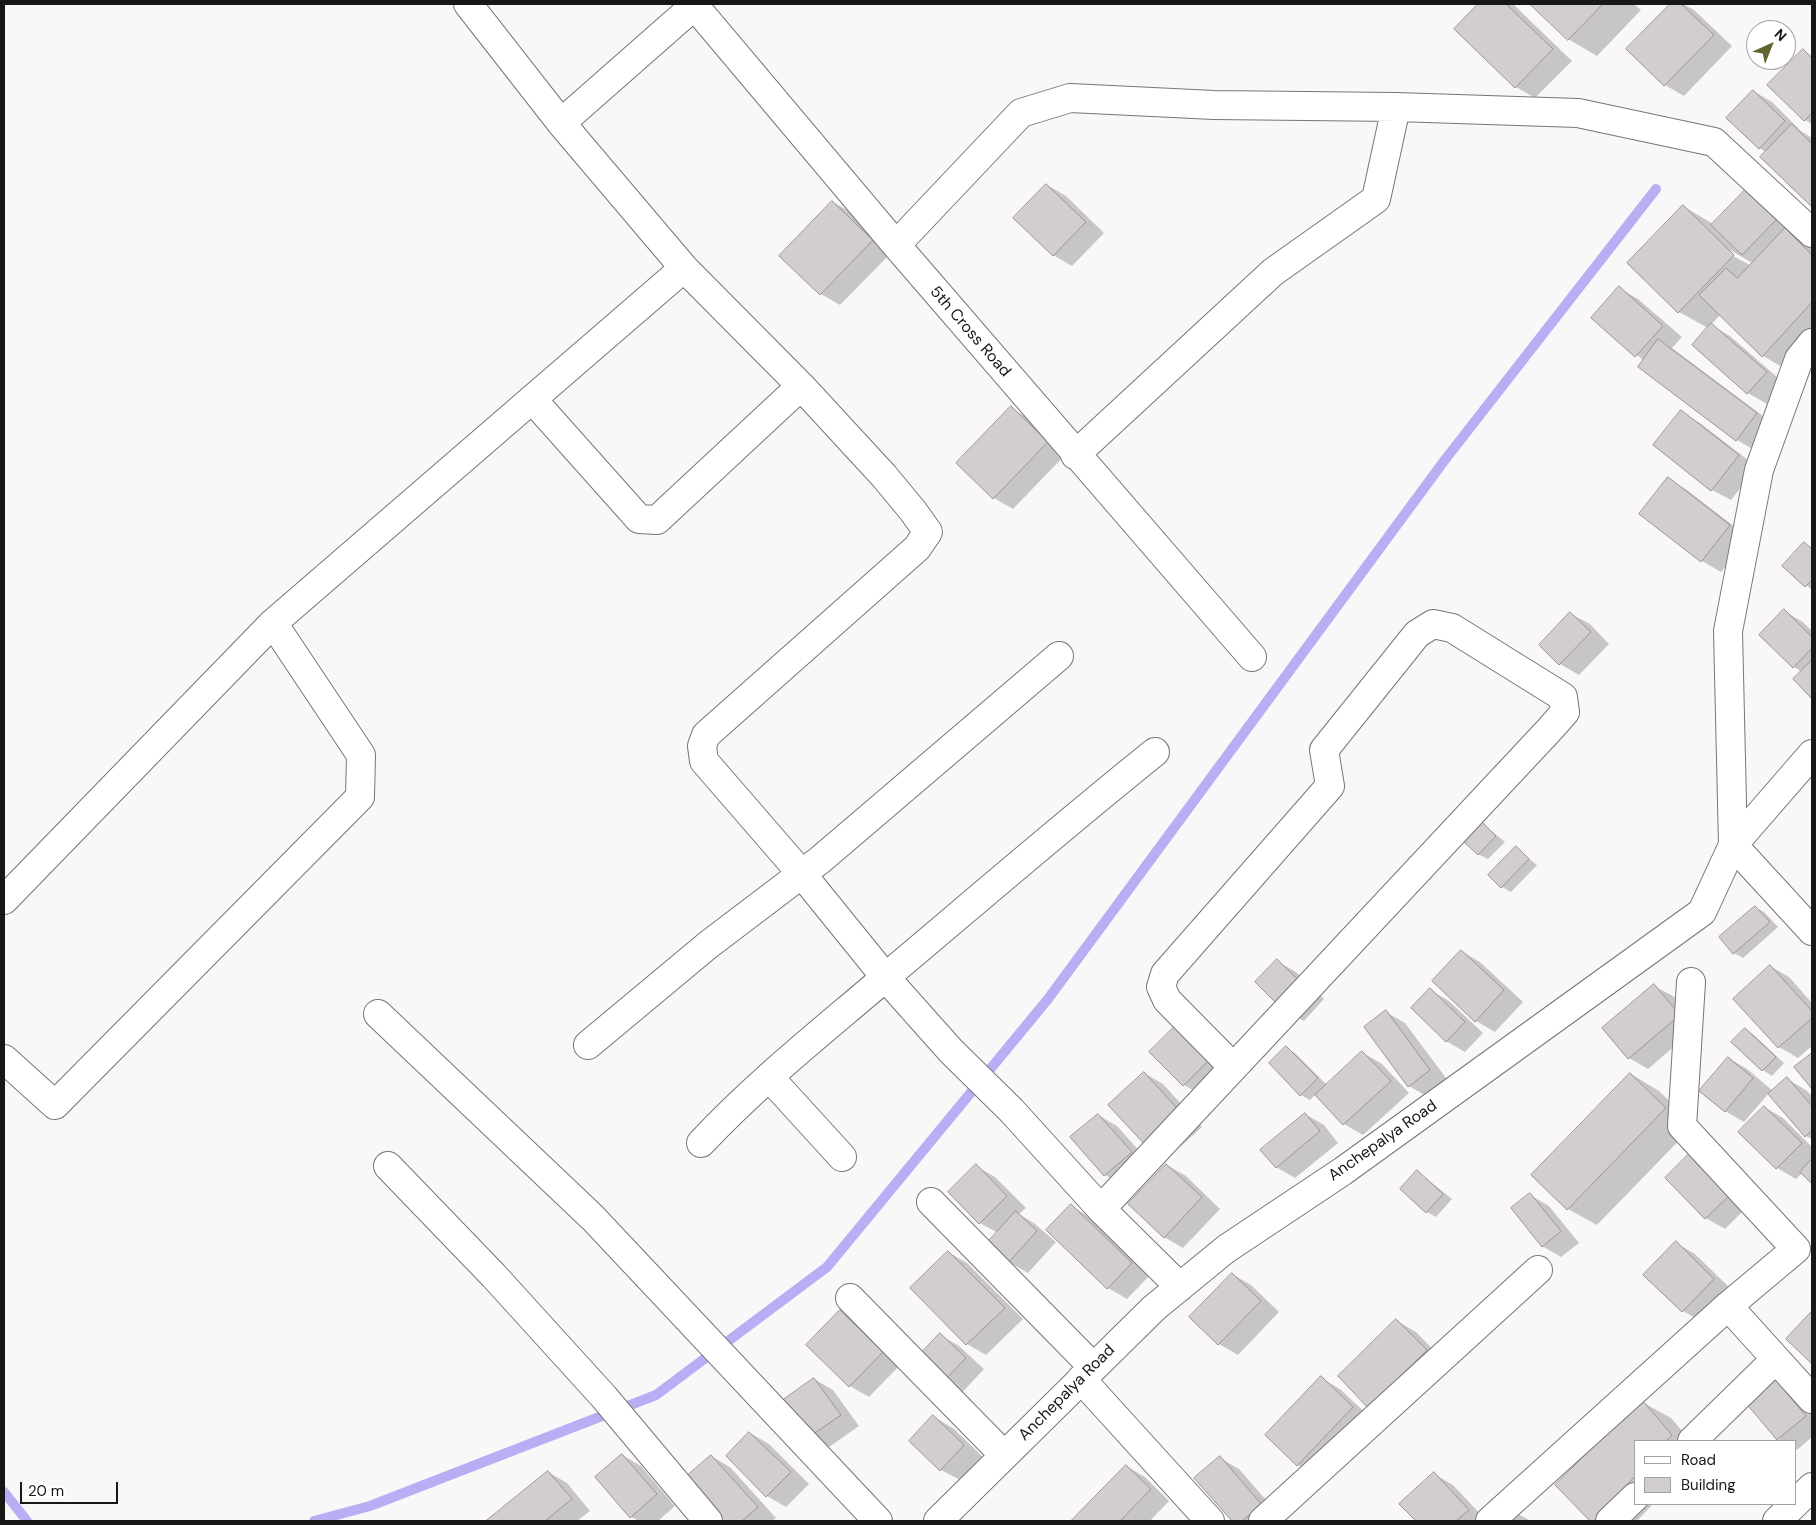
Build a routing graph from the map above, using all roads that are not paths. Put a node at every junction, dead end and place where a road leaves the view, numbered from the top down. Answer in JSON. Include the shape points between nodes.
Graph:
{"nodes":[{"id":1,"x":468,"y":4,"type":"edge"},
{"id":2,"x":693,"y":5,"type":"edge"},
{"id":3,"x":1396,"y":107,"type":"junction"},
{"id":4,"x":561,"y":123,"type":"junction"},
{"id":5,"x":1812,"y":233,"type":"edge"},
{"id":6,"x":896,"y":245,"type":"junction"},
{"id":7,"x":684,"y":268,"type":"junction"},
{"id":8,"x":1812,"y":343,"type":"edge"},
{"id":9,"x":801,"y":386,"type":"junction"},
{"id":10,"x":532,"y":399,"type":"junction"},
{"id":11,"x":1075,"y":454,"type":"junction"},
{"id":12,"x":273,"y":623,"type":"junction"},
{"id":13,"x":1059,"y":656,"type":"dead end"},
{"id":14,"x":1252,"y":657,"type":"dead end"},
{"id":15,"x":1155,"y":752,"type":"dead end"},
{"id":16,"x":1812,"y":754,"type":"edge"},
{"id":17,"x":1733,"y":845,"type":"junction"},
{"id":18,"x":801,"y":872,"type":"junction"},
{"id":19,"x":4,"y":900,"type":"edge"},
{"id":20,"x":1812,"y":932,"type":"edge"},
{"id":21,"x":886,"y":978,"type":"junction"},
{"id":22,"x":1691,"y":982,"type":"dead end"},
{"id":23,"x":378,"y":1014,"type":"dead end"},
{"id":24,"x":588,"y":1045,"type":"dead end"},
{"id":25,"x":4,"y":1059,"type":"edge"},
{"id":26,"x":1233,"y":1068,"type":"junction"},
{"id":27,"x":769,"y":1077,"type":"junction"},
{"id":28,"x":701,"y":1143,"type":"dead end"},
{"id":29,"x":842,"y":1157,"type":"dead end"},
{"id":30,"x":388,"y":1166,"type":"dead end"},
{"id":31,"x":931,"y":1202,"type":"dead end"},
{"id":32,"x":1101,"y":1208,"type":"junction"},
{"id":33,"x":1538,"y":1270,"type":"dead end"},
{"id":34,"x":1180,"y":1287,"type":"junction"},
{"id":35,"x":850,"y":1298,"type":"dead end"},
{"id":36,"x":1728,"y":1306,"type":"junction"},
{"id":37,"x":1776,"y":1359,"type":"junction"},
{"id":38,"x":1087,"y":1373,"type":"junction"},
{"id":39,"x":1812,"y":1399,"type":"edge"},
{"id":40,"x":1693,"y":1440,"type":"edge"},
{"id":41,"x":1004,"y":1455,"type":"junction"},
{"id":42,"x":1812,"y":1487,"type":"edge"},
{"id":43,"x":1634,"y":1498,"type":"edge"},
{"id":44,"x":1796,"y":1503,"type":"edge"},
{"id":45,"x":1793,"y":1505,"type":"edge"},
{"id":46,"x":1202,"y":1519,"type":"edge"},
{"id":47,"x":708,"y":1521,"type":"edge"},
{"id":48,"x":878,"y":1521,"type":"edge"},
{"id":49,"x":938,"y":1521,"type":"edge"},
{"id":50,"x":1263,"y":1521,"type":"edge"},
{"id":51,"x":1490,"y":1521,"type":"edge"},
{"id":52,"x":1610,"y":1521,"type":"edge"},
{"id":53,"x":1777,"y":1521,"type":"edge"}],
"edges":[{"from":1,"to":4,"type":"street"},
{"from":2,"to":4,"type":"street"},
{"from":2,"to":6,"type":"street","name":"5th Cross Road"},
{"from":3,"to":5,"type":"street","via":[[1578,113],[1714,142]]},
{"from":3,"to":6,"type":"street","via":[[1214,105],[1070,98],[1021,112]]},
{"from":3,"to":11,"type":"street","via":[[1376,199],[1273,272]]},
{"from":4,"to":7,"type":"street"},
{"from":6,"to":11,"type":"street","name":"5th Cross Road"},
{"from":7,"to":9,"type":"street"},
{"from":7,"to":10,"type":"street"},
{"from":8,"to":17,"type":"street","via":[[1799,359],[1759,470],[1728,631]]},
{"from":9,"to":10,"type":"street","via":[[657,520],[639,519]]},
{"from":9,"to":18,"type":"street","via":[[900,495],[928,532],[918,548],[706,735],[702,746],[704,761]]},
{"from":10,"to":12,"type":"street"},
{"from":11,"to":14,"type":"street","name":"5th Cross Road"},
{"from":12,"to":19,"type":"street"},
{"from":12,"to":25,"type":"street","via":[[361,755],[360,797],[55,1105]]},
{"from":13,"to":18,"type":"street","via":[[820,860]]},
{"from":15,"to":21,"type":"street","via":[[1071,819]]},
{"from":16,"to":17,"type":"street","name":"Anchepalya Road"},
{"from":17,"to":20,"type":"street"},
{"from":17,"to":34,"type":"street","name":"Anchepalya Road","via":[[1702,912],[1343,1171],[1226,1249]]},
{"from":18,"to":21,"type":"street"},
{"from":18,"to":24,"type":"street"},
{"from":21,"to":27,"type":"street"},
{"from":21,"to":32,"type":"street"},
{"from":22,"to":36,"type":"street","via":[[1682,1126],[1796,1249]]},
{"from":23,"to":48,"type":"street","via":[[593,1218]]},
{"from":26,"to":26,"type":"street","via":[[1566,712],[1564,697],[1452,628],[1433,624],[1417,634],[1324,750],[1330,786],[1165,974],[1161,987],[1168,1000]]},
{"from":26,"to":32,"type":"street"},
{"from":27,"to":28,"type":"street"},
{"from":27,"to":29,"type":"street"},
{"from":30,"to":47,"type":"street","via":[[501,1283],[604,1397]]},
{"from":31,"to":38,"type":"street"},
{"from":32,"to":34,"type":"street"},
{"from":33,"to":50,"type":"street"},
{"from":34,"to":38,"type":"street","name":"Anchepalya Road"},
{"from":35,"to":41,"type":"street"},
{"from":36,"to":37,"type":"street"},
{"from":36,"to":51,"type":"street"},
{"from":37,"to":39,"type":"street"},
{"from":37,"to":40,"type":"street"},
{"from":38,"to":41,"type":"street","name":"Anchepalya Road"},
{"from":38,"to":46,"type":"street"},
{"from":41,"to":49,"type":"street","name":"Anchepalya Road"},
{"from":42,"to":44,"type":"street"},
{"from":43,"to":52,"type":"street"},
{"from":45,"to":53,"type":"street"}]}
